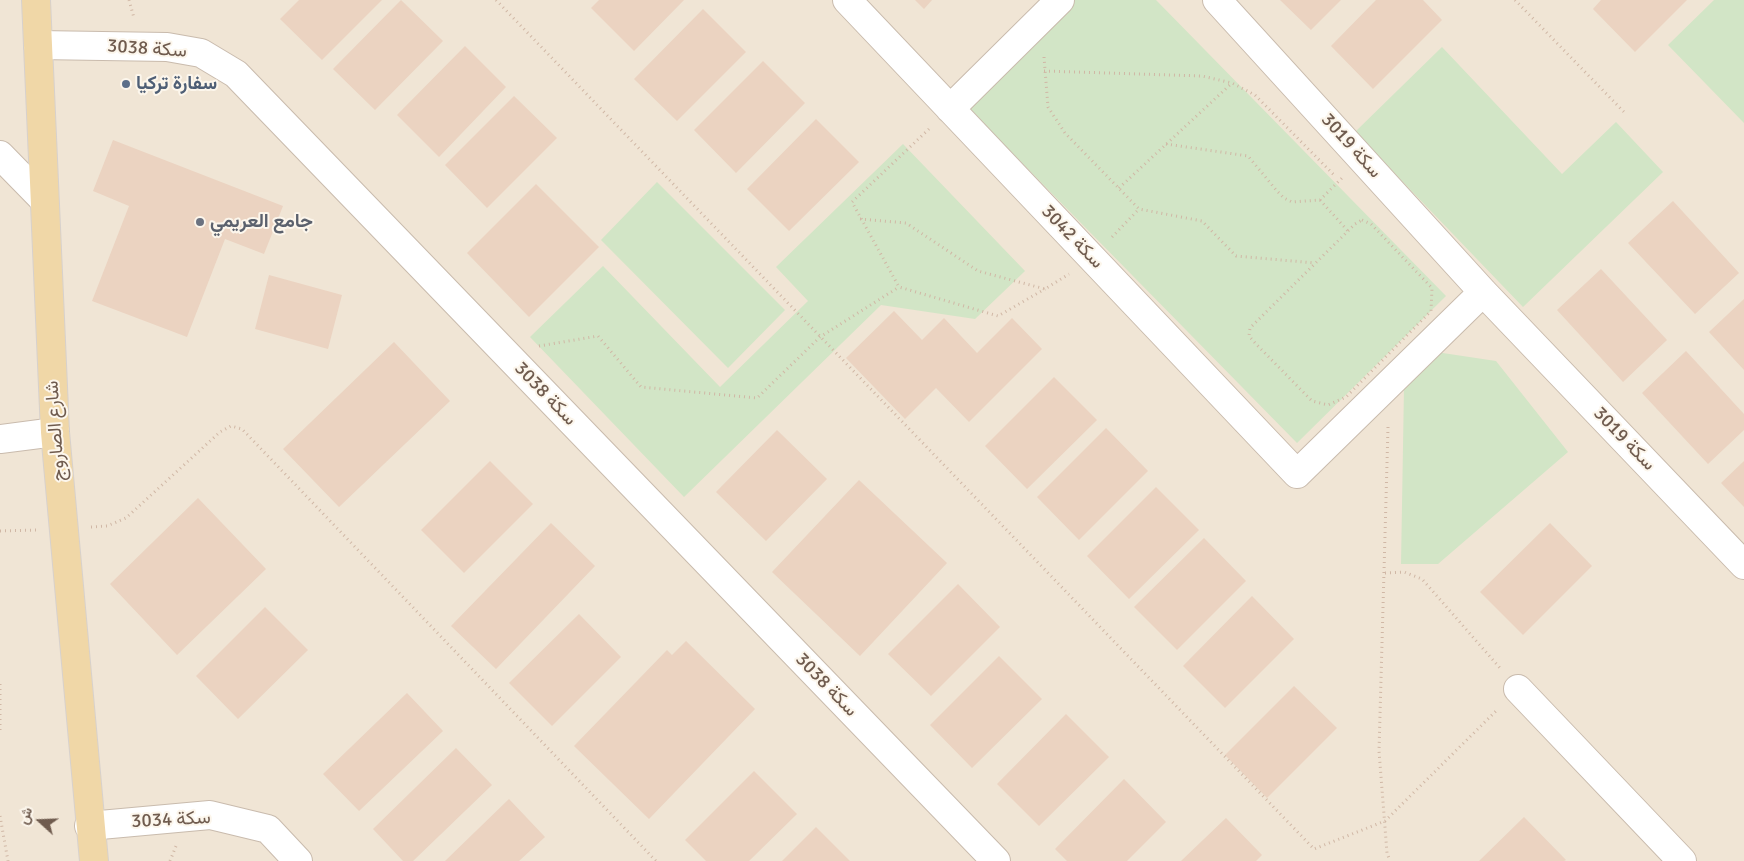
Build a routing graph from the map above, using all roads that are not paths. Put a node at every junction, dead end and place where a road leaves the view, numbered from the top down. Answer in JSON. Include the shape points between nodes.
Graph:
{"nodes":[{"id":1,"x":36,"y":0,"type":"edge"},
{"id":2,"x":847,"y":0,"type":"edge"},
{"id":3,"x":1060,"y":0,"type":"edge"},
{"id":4,"x":1217,"y":0,"type":"edge"},
{"id":5,"x":38,"y":45,"type":"junction"},
{"id":6,"x":950,"y":109,"type":"junction"},
{"id":7,"x":0,"y":155,"type":"edge"},
{"id":8,"x":44,"y":200,"type":"junction"},
{"id":9,"x":1483,"y":292,"type":"junction"},
{"id":10,"x":54,"y":432,"type":"junction"},
{"id":11,"x":0,"y":438,"type":"edge"},
{"id":12,"x":1744,"y":565,"type":"edge"},
{"id":13,"x":1518,"y":689,"type":"road end"},
{"id":14,"x":89,"y":826,"type":"junction"},
{"id":15,"x":94,"y":861,"type":"edge"},
{"id":16,"x":298,"y":861,"type":"edge"},
{"id":17,"x":996,"y":861,"type":"edge"},
{"id":18,"x":1682,"y":861,"type":"edge"}],
"edges":[{"from":1,"to":5,"type":"main road","name":"شارع الصاروج"},
{"from":2,"to":6,"type":"street","name":"سكة 3042"},
{"from":3,"to":6,"type":"street"},
{"from":4,"to":9,"type":"street","name":"سكة 3019"},
{"from":5,"to":8,"type":"main road","name":"شارع الصاروج"},
{"from":5,"to":17,"type":"street","name":"سكة 3038","via":[[167,46],[201,53],[236,74]]},
{"from":6,"to":9,"type":"street","name":"سكة 3042","via":[[1297,474]]},
{"from":7,"to":8,"type":"street"},
{"from":8,"to":10,"type":"main road","name":"شارع الصاروج"},
{"from":9,"to":12,"type":"street","name":"سكة 3019"},
{"from":10,"to":11,"type":"street"},
{"from":10,"to":14,"type":"main road","name":"شارع الصاروج"},
{"from":13,"to":18,"type":"street"},
{"from":14,"to":15,"type":"main road","name":"شارع الصاروج"},
{"from":14,"to":16,"type":"street","name":"سكة 3034","via":[[210,815],[268,829]]}]}
